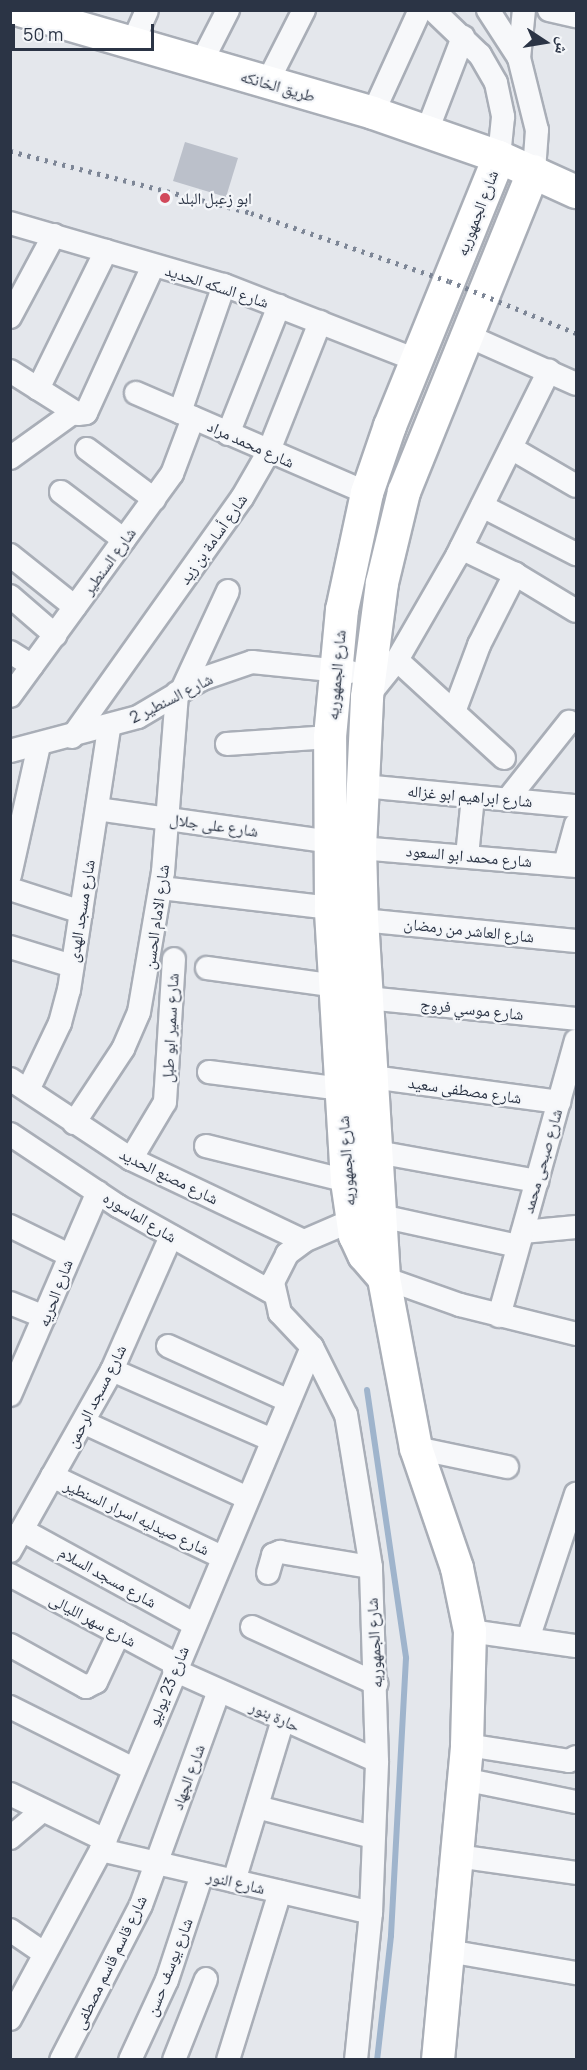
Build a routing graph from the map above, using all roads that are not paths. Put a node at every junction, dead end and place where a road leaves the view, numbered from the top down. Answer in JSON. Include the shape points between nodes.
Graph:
{"nodes":[{"id":1,"x":19,"y":10,"type":"edge"},
{"id":2,"x":147,"y":10,"type":"edge"},
{"id":3,"x":228,"y":10,"type":"edge"},
{"id":4,"x":304,"y":10,"type":"edge"},
{"id":5,"x":420,"y":10,"type":"edge"},
{"id":6,"x":433,"y":10,"type":"edge"},
{"id":7,"x":488,"y":10,"type":"edge"},
{"id":8,"x":524,"y":10,"type":"edge"},
{"id":9,"x":549,"y":10,"type":"edge"},
{"id":10,"x":62,"y":16,"type":"edge"},
{"id":11,"x":576,"y":16,"type":"edge"},
{"id":12,"x":463,"y":38,"type":"junction"},
{"id":13,"x":132,"y":44,"type":"junction"},
{"id":14,"x":519,"y":58,"type":"junction"},
{"id":15,"x":200,"y":64,"type":"junction"},
{"id":16,"x":267,"y":83,"type":"junction"},
{"id":17,"x":373,"y":113,"type":"junction"},
{"id":18,"x":427,"y":131,"type":"junction"},
{"id":19,"x":499,"y":157,"type":"junction"},
{"id":20,"x":534,"y":171,"type":"junction"},
{"id":21,"x":576,"y":192,"type":"edge"},
{"id":22,"x":10,"y":223,"type":"edge"},
{"id":23,"x":54,"y":235,"type":"junction"},
{"id":24,"x":106,"y":251,"type":"junction"},
{"id":25,"x":153,"y":266,"type":"junction"},
{"id":26,"x":224,"y":285,"type":"junction"},
{"id":27,"x":279,"y":306,"type":"junction"},
{"id":28,"x":10,"y":317,"type":"edge"},
{"id":29,"x":320,"y":322,"type":"junction"},
{"id":30,"x":466,"y":335,"type":"junction"},
{"id":31,"x":419,"y":361,"type":"junction"},
{"id":32,"x":10,"y":371,"type":"edge"},
{"id":33,"x":549,"y":371,"type":"junction"},
{"id":34,"x":576,"y":384,"type":"edge"},
{"id":35,"x":38,"y":389,"type":"junction"},
{"id":36,"x":136,"y":393,"type":"dead end"},
{"id":37,"x":74,"y":412,"type":"junction"},
{"id":38,"x":187,"y":415,"type":"junction"},
{"id":39,"x":228,"y":434,"type":"junction"},
{"id":40,"x":511,"y":448,"type":"junction"},
{"id":41,"x":87,"y":449,"type":"dead end"},
{"id":42,"x":268,"y":453,"type":"junction"},
{"id":43,"x":10,"y":458,"type":"edge"},
{"id":44,"x":576,"y":486,"type":"edge"},
{"id":45,"x":61,"y":492,"type":"dead end"},
{"id":46,"x":367,"y":493,"type":"junction"},
{"id":47,"x":154,"y":499,"type":"junction"},
{"id":48,"x":482,"y":506,"type":"junction"},
{"id":49,"x":124,"y":540,"type":"junction"},
{"id":50,"x":460,"y":548,"type":"junction"},
{"id":51,"x":576,"y":554,"type":"edge"},
{"id":52,"x":10,"y":555,"type":"edge"},
{"id":53,"x":515,"y":574,"type":"junction"},
{"id":54,"x":228,"y":591,"type":"dead end"},
{"id":55,"x":10,"y":596,"type":"edge"},
{"id":56,"x":75,"y":607,"type":"junction"},
{"id":57,"x":576,"y":611,"type":"edge"},
{"id":58,"x":55,"y":635,"type":"junction"},
{"id":59,"x":10,"y":652,"type":"edge"},
{"id":60,"x":397,"y":660,"type":"junction"},
{"id":61,"x":32,"y":666,"type":"junction"},
{"id":62,"x":337,"y":669,"type":"junction"},
{"id":63,"x":368,"y":686,"type":"junction"},
{"id":64,"x":179,"y":692,"type":"junction"},
{"id":65,"x":10,"y":696,"type":"edge"},
{"id":66,"x":454,"y":712,"type":"junction"},
{"id":67,"x":570,"y":722,"type":"edge"},
{"id":68,"x":109,"y":728,"type":"junction"},
{"id":69,"x":72,"y":737,"type":"junction"},
{"id":70,"x":330,"y":737,"type":"junction"},
{"id":71,"x":227,"y":744,"type":"dead end"},
{"id":72,"x":39,"y":745,"type":"junction"},
{"id":73,"x":10,"y":752,"type":"edge"},
{"id":74,"x":504,"y":758,"type":"dead end"},
{"id":75,"x":363,"y":786,"type":"junction"},
{"id":76,"x":473,"y":796,"type":"junction"},
{"id":77,"x":507,"y":800,"type":"junction"},
{"id":78,"x":576,"y":806,"type":"edge"},
{"id":79,"x":97,"y":809,"type":"junction"},
{"id":80,"x":168,"y":819,"type":"junction"},
{"id":81,"x":576,"y":824,"type":"edge"},
{"id":82,"x":346,"y":845,"type":"junction"},
{"id":83,"x":467,"y":855,"type":"junction"},
{"id":84,"x":571,"y":865,"type":"edge"},
{"id":85,"x":10,"y":875,"type":"edge"},
{"id":86,"x":161,"y":888,"type":"junction"},
{"id":87,"x":10,"y":889,"type":"edge"},
{"id":88,"x":331,"y":908,"type":"junction"},
{"id":89,"x":81,"y":912,"type":"junction"},
{"id":90,"x":362,"y":920,"type":"junction"},
{"id":91,"x":576,"y":941,"type":"edge"},
{"id":92,"x":10,"y":947,"type":"edge"},
{"id":93,"x":174,"y":959,"type":"dead end"},
{"id":94,"x":72,"y":966,"type":"junction"},
{"id":95,"x":207,"y":968,"type":"dead end"},
{"id":96,"x":336,"y":986,"type":"junction"},
{"id":97,"x":367,"y":998,"type":"junction"},
{"id":98,"x":576,"y":1019,"type":"edge"},
{"id":99,"x":576,"y":1041,"type":"edge"},
{"id":100,"x":209,"y":1072,"type":"dead end"},
{"id":101,"x":372,"y":1077,"type":"junction"},
{"id":102,"x":20,"y":1083,"type":"edge"},
{"id":103,"x":342,"y":1089,"type":"junction"},
{"id":104,"x":559,"y":1102,"type":"junction"},
{"id":105,"x":74,"y":1123,"type":"junction"},
{"id":106,"x":10,"y":1134,"type":"edge"},
{"id":107,"x":206,"y":1146,"type":"dead end"},
{"id":108,"x":377,"y":1152,"type":"junction"},
{"id":109,"x":131,"y":1159,"type":"junction"},
{"id":110,"x":347,"y":1180,"type":"junction"},
{"id":111,"x":537,"y":1181,"type":"junction"},
{"id":112,"x":98,"y":1192,"type":"junction"},
{"id":113,"x":381,"y":1216,"type":"junction"},
{"id":114,"x":351,"y":1221,"type":"junction"},
{"id":115,"x":10,"y":1226,"type":"edge"},
{"id":116,"x":576,"y":1227,"type":"edge"},
{"id":117,"x":171,"y":1236,"type":"junction"},
{"id":118,"x":520,"y":1239,"type":"junction"},
{"id":119,"x":304,"y":1241,"type":"junction"},
{"id":120,"x":69,"y":1255,"type":"junction"},
{"id":121,"x":384,"y":1278,"type":"junction"},
{"id":122,"x":273,"y":1293,"type":"junction"},
{"id":123,"x":10,"y":1303,"type":"edge"},
{"id":124,"x":499,"y":1316,"type":"junction"},
{"id":125,"x":44,"y":1317,"type":"junction"},
{"id":126,"x":576,"y":1334,"type":"edge"},
{"id":127,"x":168,"y":1346,"type":"dead end"},
{"id":128,"x":312,"y":1347,"type":"junction"},
{"id":129,"x":112,"y":1370,"type":"junction"},
{"id":130,"x":10,"y":1395,"type":"edge"},
{"id":131,"x":289,"y":1401,"type":"junction"},
{"id":132,"x":85,"y":1423,"type":"junction"},
{"id":133,"x":272,"y":1440,"type":"junction"},
{"id":134,"x":416,"y":1448,"type":"junction"},
{"id":135,"x":507,"y":1467,"type":"dead end"},
{"id":136,"x":52,"y":1476,"type":"junction"},
{"id":137,"x":576,"y":1494,"type":"edge"},
{"id":138,"x":247,"y":1498,"type":"junction"},
{"id":139,"x":22,"y":1530,"type":"junction"},
{"id":140,"x":10,"y":1551,"type":"edge"},
{"id":141,"x":222,"y":1557,"type":"junction"},
{"id":142,"x":371,"y":1567,"type":"junction"},
{"id":143,"x":268,"y":1573,"type":"dead end"},
{"id":144,"x":10,"y":1575,"type":"edge"},
{"id":145,"x":194,"y":1624,"type":"junction"},
{"id":146,"x":252,"y":1627,"type":"dead end"},
{"id":147,"x":470,"y":1631,"type":"junction"},
{"id":148,"x":119,"y":1633,"type":"junction"},
{"id":149,"x":528,"y":1639,"type":"junction"},
{"id":150,"x":10,"y":1645,"type":"edge"},
{"id":151,"x":576,"y":1646,"type":"edge"},
{"id":152,"x":175,"y":1667,"type":"junction"},
{"id":153,"x":377,"y":1684,"type":"junction"},
{"id":154,"x":219,"y":1691,"type":"junction"},
{"id":155,"x":10,"y":1707,"type":"edge"},
{"id":156,"x":283,"y":1720,"type":"junction"},
{"id":157,"x":467,"y":1745,"type":"junction"},
{"id":158,"x":576,"y":1757,"type":"edge"},
{"id":159,"x":377,"y":1761,"type":"junction"},
{"id":160,"x":134,"y":1769,"type":"junction"},
{"id":161,"x":463,"y":1779,"type":"junction"},
{"id":162,"x":10,"y":1794,"type":"edge"},
{"id":163,"x":576,"y":1802,"type":"edge"},
{"id":164,"x":256,"y":1807,"type":"junction"},
{"id":165,"x":44,"y":1810,"type":"junction"},
{"id":166,"x":374,"y":1837,"type":"junction"},
{"id":167,"x":10,"y":1838,"type":"edge"},
{"id":168,"x":103,"y":1845,"type":"junction"},
{"id":169,"x":457,"y":1856,"type":"junction"},
{"id":170,"x":156,"y":1863,"type":"junction"},
{"id":171,"x":576,"y":1873,"type":"edge"},
{"id":172,"x":202,"y":1874,"type":"junction"},
{"id":173,"x":234,"y":1881,"type":"junction"},
{"id":174,"x":280,"y":1892,"type":"junction"},
{"id":175,"x":371,"y":1913,"type":"junction"},
{"id":176,"x":10,"y":1930,"type":"edge"},
{"id":177,"x":448,"y":1951,"type":"junction"},
{"id":178,"x":45,"y":1954,"type":"junction"},
{"id":179,"x":576,"y":1973,"type":"edge"},
{"id":180,"x":206,"y":1979,"type":"dead end"},
{"id":181,"x":13,"y":2007,"type":"edge"},
{"id":182,"x":61,"y":2060,"type":"edge"},
{"id":183,"x":130,"y":2060,"type":"edge"},
{"id":184,"x":174,"y":2060,"type":"edge"},
{"id":185,"x":228,"y":2060,"type":"edge"},
{"id":186,"x":356,"y":2060,"type":"edge"},
{"id":187,"x":438,"y":2060,"type":"edge"}],
"edges":[{"from":1,"to":10,"type":"main road","name":"طريق الخانكه"},
{"from":2,"to":13,"type":"street"},
{"from":3,"to":15,"type":"street"},
{"from":4,"to":16,"type":"street"},
{"from":5,"to":17,"type":"street"},
{"from":6,"to":12,"type":"street"},
{"from":7,"to":14,"type":"street"},
{"from":8,"to":14,"type":"street"},
{"from":9,"to":11,"type":"street"},
{"from":10,"to":13,"type":"main road","name":"طريق الخانكه"},
{"from":12,"to":18,"type":"street"},
{"from":12,"to":19,"type":"street","via":[[480,55],[496,83],[503,117]]},
{"from":13,"to":15,"type":"main road","name":"طريق الخانكه"},
{"from":14,"to":20,"type":"street","via":[[537,130]]},
{"from":15,"to":16,"type":"main road","name":"طريق الخانكه"},
{"from":16,"to":17,"type":"main road","name":"طريق الخانكه"},
{"from":17,"to":18,"type":"main road","name":"طريق الخانكه"},
{"from":18,"to":19,"type":"main road","name":"طريق الخانكه"},
{"from":19,"to":20,"type":"main road","name":"طريق الخانكه"},
{"from":19,"to":31,"type":"main road","name":"شارع الجمهوريه"},
{"from":20,"to":21,"type":"main road","name":"طريق الخانكه"},
{"from":20,"to":30,"type":"main road","name":"شارع الجمهوريه"},
{"from":22,"to":23,"type":"street","name":"شارع السكه الحديد"},
{"from":23,"to":24,"type":"street","name":"شارع السكه الحديد"},
{"from":23,"to":28,"type":"street"},
{"from":24,"to":25,"type":"street","name":"شارع السكه الحديد"},
{"from":24,"to":35,"type":"street"},
{"from":25,"to":26,"type":"street","name":"شارع السكه الحديد"},
{"from":25,"to":37,"type":"street","via":[[88,410],[82,415]]},
{"from":26,"to":27,"type":"street","name":"شارع السكه الحديد"},
{"from":26,"to":38,"type":"street","name":"شارع السنطير"},
{"from":27,"to":29,"type":"street","name":"شارع السكه الحديد"},
{"from":27,"to":39,"type":"street"},
{"from":29,"to":31,"type":"street","name":"شارع السكه الحديد"},
{"from":29,"to":42,"type":"street","name":"شارع أسامة بن زيد"},
{"from":30,"to":33,"type":"street"},
{"from":30,"to":63,"type":"main road","name":"شارع الجمهوريه","via":[[391,536]]},
{"from":31,"to":46,"type":"main road","name":"شارع الجمهوريه","via":[[390,426]]},
{"from":32,"to":35,"type":"street"},
{"from":33,"to":34,"type":"street"},
{"from":33,"to":40,"type":"street"},
{"from":35,"to":37,"type":"street"},
{"from":36,"to":38,"type":"street","name":"شارع محمد مراد"},
{"from":37,"to":43,"type":"street"},
{"from":38,"to":39,"type":"street","name":"شارع محمد مراد"},
{"from":38,"to":47,"type":"street","name":"شارع السنطير","via":[[172,474]]},
{"from":39,"to":42,"type":"street","name":"شارع محمد مراد"},
{"from":40,"to":44,"type":"street"},
{"from":40,"to":48,"type":"street"},
{"from":41,"to":47,"type":"street"},
{"from":42,"to":46,"type":"street","name":"شارع محمد مراد"},
{"from":42,"to":69,"type":"street","name":"شارع أسامة بن زيد","via":[[242,498]]},
{"from":45,"to":49,"type":"street"},
{"from":46,"to":62,"type":"main road","name":"شارع الجمهوريه","via":[[344,598]]},
{"from":47,"to":49,"type":"street","name":"شارع السنطير"},
{"from":48,"to":50,"type":"street"},
{"from":48,"to":51,"type":"street"},
{"from":49,"to":56,"type":"street","name":"شارع السنطير"},
{"from":50,"to":53,"type":"street"},
{"from":50,"to":60,"type":"street"},
{"from":52,"to":56,"type":"street"},
{"from":53,"to":57,"type":"street"},
{"from":53,"to":66,"type":"street","via":[[479,645]]},
{"from":54,"to":64,"type":"street"},
{"from":55,"to":58,"type":"street"},
{"from":56,"to":58,"type":"street","name":"شارع السنطير"},
{"from":58,"to":61,"type":"street","name":"شارع السنطير"},
{"from":59,"to":61,"type":"street"},
{"from":60,"to":63,"type":"street"},
{"from":60,"to":66,"type":"street"},
{"from":61,"to":65,"type":"street","name":"شارع السنطير"},
{"from":62,"to":63,"type":"street","name":"شارع السنطير 2"},
{"from":62,"to":64,"type":"street","name":"شارع السنطير 2","via":[[252,662],[202,679]]},
{"from":62,"to":70,"type":"main road","name":"شارع الجمهوريه"},
{"from":63,"to":75,"type":"main road","name":"شارع الجمهوريه"},
{"from":64,"to":68,"type":"street","name":"شارع السنطير 2","via":[[138,717]]},
{"from":64,"to":80,"type":"street","name":"شارع الامام الحسن"},
{"from":66,"to":74,"type":"street"},
{"from":67,"to":77,"type":"street"},
{"from":68,"to":69,"type":"street","name":"شارع السنطير 2"},
{"from":68,"to":79,"type":"street","name":"شارع مسجد الهدى"},
{"from":69,"to":72,"type":"street","name":"شارع السنطير 2"},
{"from":70,"to":71,"type":"street"},
{"from":70,"to":82,"type":"main road","name":"شارع الجمهوريه"},
{"from":72,"to":73,"type":"street","name":"شارع السنطير 2"},
{"from":72,"to":85,"type":"street"},
{"from":75,"to":76,"type":"street","name":"شارع ابراهيم ابو غزاله"},
{"from":75,"to":82,"type":"main road","name":"شارع الجمهوريه"},
{"from":76,"to":77,"type":"street","name":"شارع ابراهيم ابو غزاله"},
{"from":76,"to":83,"type":"street"},
{"from":77,"to":78,"type":"street","name":"شارع ابراهيم ابو غزاله"},
{"from":79,"to":80,"type":"street","name":"شارع على جلال"},
{"from":79,"to":89,"type":"street","name":"شارع مسجد الهدى"},
{"from":80,"to":82,"type":"street","name":"شارع على جلال"},
{"from":80,"to":86,"type":"street","name":"شارع الامام الحسن"},
{"from":81,"to":84,"type":"street"},
{"from":82,"to":83,"type":"street","name":"شارع محمد ابو السعود"},
{"from":82,"to":88,"type":"main road","name":"شارع الجمهوريه"},
{"from":82,"to":90,"type":"main road","name":"شارع الجمهوريه"},
{"from":83,"to":84,"type":"street","name":"شارع محمد ابو السعود"},
{"from":86,"to":88,"type":"street"},
{"from":86,"to":105,"type":"street","name":"شارع الامام الحسن","via":[[139,1012],[123,1049]]},
{"from":87,"to":89,"type":"street"},
{"from":88,"to":96,"type":"main road","name":"شارع الجمهوريه"},
{"from":89,"to":94,"type":"street","name":"شارع مسجد الهدى"},
{"from":90,"to":91,"type":"street","name":"شارع العاشر من رمضان"},
{"from":90,"to":97,"type":"main road","name":"شارع الجمهوريه"},
{"from":92,"to":94,"type":"street"},
{"from":93,"to":109,"type":"street","name":"شارع سمير ابو طبل","via":[[165,1102]]},
{"from":94,"to":102,"type":"street","name":"شارع مسجد الهدى","via":[[60,1023]]},
{"from":95,"to":96,"type":"street"},
{"from":96,"to":103,"type":"main road","name":"شارع الجمهوريه"},
{"from":97,"to":98,"type":"street","name":"شارع موسي فروج"},
{"from":97,"to":101,"type":"main road","name":"شارع الجمهوريه"},
{"from":99,"to":104,"type":"street","name":"شارع صبحى محمد"},
{"from":100,"to":103,"type":"street"},
{"from":101,"to":104,"type":"street","name":"شارع مصطفى سعيد"},
{"from":101,"to":108,"type":"main road","name":"شارع الجمهوريه"},
{"from":102,"to":105,"type":"street","name":"شارع مصنع الحديد"},
{"from":103,"to":110,"type":"main road","name":"شارع الجمهوريه"},
{"from":104,"to":111,"type":"street","name":"شارع صبحى محمد"},
{"from":105,"to":109,"type":"street","name":"شارع مصنع الحديد"},
{"from":106,"to":112,"type":"street","name":"شارع الماسوره"},
{"from":107,"to":110,"type":"street"},
{"from":108,"to":111,"type":"street"},
{"from":108,"to":113,"type":"main road","name":"شارع الجمهوريه"},
{"from":109,"to":119,"type":"street","name":"شارع مصنع الحديد"},
{"from":110,"to":114,"type":"main road","name":"شارع الجمهوريه"},
{"from":111,"to":118,"type":"street","name":"شارع صبحى محمد"},
{"from":112,"to":117,"type":"street","name":"شارع الماسوره"},
{"from":112,"to":120,"type":"street","name":"شارع الحريه"},
{"from":113,"to":114,"type":"street","name":"شارع الجمهوريه"},
{"from":113,"to":118,"type":"street"},
{"from":113,"to":121,"type":"main road","name":"شارع الجمهوريه"},
{"from":114,"to":119,"type":"street","name":"شارع الجمهوريه"},
{"from":114,"to":121,"type":"main road","name":"شارع الجمهوريه","via":[[364,1255]]},
{"from":115,"to":120,"type":"street"},
{"from":116,"to":118,"type":"street"},
{"from":117,"to":122,"type":"street","name":"شارع الماسوره"},
{"from":117,"to":129,"type":"street","name":"شارع مسجد الرحمن"},
{"from":118,"to":124,"type":"street","name":"شارع صبحى محمد"},
{"from":119,"to":122,"type":"street","name":"شارع الجمهوريه","via":[[277,1267]]},
{"from":120,"to":125,"type":"street","name":"شارع الحريه"},
{"from":121,"to":124,"type":"street"},
{"from":121,"to":134,"type":"main road","name":"شارع الجمهوريه"},
{"from":122,"to":128,"type":"street","name":"شارع الجمهوريه","via":[[280,1312]]},
{"from":123,"to":125,"type":"street"},
{"from":124,"to":126,"type":"street"},
{"from":125,"to":130,"type":"street","name":"شارع الحريه"},
{"from":127,"to":131,"type":"street"},
{"from":128,"to":131,"type":"street","name":"شارع 23 يوليو"},
{"from":128,"to":142,"type":"street","name":"شارع الجمهوريه","via":[[346,1415]]},
{"from":129,"to":132,"type":"street","name":"شارع مسجد الرحمن"},
{"from":129,"to":133,"type":"street"},
{"from":131,"to":133,"type":"street","name":"شارع 23 يوليو"},
{"from":132,"to":136,"type":"street","name":"شارع مسجد الرحمن"},
{"from":132,"to":138,"type":"street"},
{"from":133,"to":138,"type":"street","name":"شارع 23 يوليو"},
{"from":134,"to":135,"type":"street"},
{"from":134,"to":147,"type":"main road","name":"شارع الجمهوريه","via":[[457,1568]]},
{"from":136,"to":139,"type":"street","name":"شارع مسجد الرحمن"},
{"from":136,"to":141,"type":"street","name":"شارع صيدليه اسرار السنطير"},
{"from":137,"to":149,"type":"street"},
{"from":138,"to":141,"type":"street","name":"شارع 23 يوليو"},
{"from":139,"to":140,"type":"street","name":"شارع مسجد الرحمن"},
{"from":139,"to":145,"type":"street","name":"شارع مسجد السلام"},
{"from":141,"to":145,"type":"street","name":"شارع 23 يوليو"},
{"from":142,"to":143,"type":"street","via":[[280,1552],[273,1555]]},
{"from":142,"to":153,"type":"street","name":"شارع الجمهوريه"},
{"from":144,"to":148,"type":"street","name":"شارع سهر الليالى"},
{"from":145,"to":152,"type":"street","name":"شارع 23 يوليو"},
{"from":146,"to":153,"type":"street"},
{"from":147,"to":149,"type":"street"},
{"from":147,"to":157,"type":"main road","name":"شارع الجمهوريه"},
{"from":148,"to":150,"type":"street","via":[[96,1682],[86,1687]]},
{"from":148,"to":152,"type":"street","name":"شارع سهر الليالى"},
{"from":149,"to":151,"type":"street"},
{"from":152,"to":154,"type":"street","name":"حارة بنور"},
{"from":152,"to":160,"type":"street","name":"شارع 23 يوليو"},
{"from":153,"to":159,"type":"street","name":"شارع الجمهوريه"},
{"from":154,"to":156,"type":"street","name":"حارة بنور"},
{"from":154,"to":170,"type":"street","name":"شارع الجهاد"},
{"from":155,"to":160,"type":"street"},
{"from":156,"to":159,"type":"street","name":"حارة بنور"},
{"from":156,"to":164,"type":"street"},
{"from":157,"to":158,"type":"street","via":[[569,1761]]},
{"from":157,"to":161,"type":"main road","name":"شارع الجمهوريه"},
{"from":159,"to":166,"type":"street","name":"شارع الجمهوريه"},
{"from":160,"to":168,"type":"street","name":"شارع 23 يوليو"},
{"from":161,"to":163,"type":"street"},
{"from":161,"to":169,"type":"main road","name":"شارع الجمهوريه"},
{"from":162,"to":165,"type":"street","name":"شارع النور"},
{"from":164,"to":166,"type":"street"},
{"from":164,"to":173,"type":"street"},
{"from":165,"to":167,"type":"street"},
{"from":165,"to":168,"type":"street","name":"شارع النور"},
{"from":166,"to":175,"type":"street","name":"شارع الجمهوريه"},
{"from":168,"to":170,"type":"street","name":"شارع النور"},
{"from":168,"to":178,"type":"street","name":"شارع 23 يوليو"},
{"from":169,"to":171,"type":"street"},
{"from":169,"to":177,"type":"main road","name":"شارع الجمهوريه"},
{"from":170,"to":172,"type":"street","name":"شارع النور"},
{"from":170,"to":182,"type":"street","name":"شارع قاسم قاسم مصطفى","via":[[141,1905]]},
{"from":172,"to":173,"type":"street","name":"شارع النور"},
{"from":172,"to":183,"type":"street","name":"شارع يوسف حسن","via":[[167,1980]]},
{"from":173,"to":174,"type":"street","name":"شارع النور"},
{"from":174,"to":175,"type":"street","name":"شارع النور"},
{"from":174,"to":185,"type":"street"},
{"from":175,"to":186,"type":"street","name":"شارع الجمهوريه"},
{"from":176,"to":178,"type":"street"},
{"from":177,"to":179,"type":"street"},
{"from":177,"to":187,"type":"main road","name":"شارع الجمهوريه"},
{"from":178,"to":181,"type":"street","name":"شارع 23 يوليو"},
{"from":180,"to":184,"type":"street"}]}
